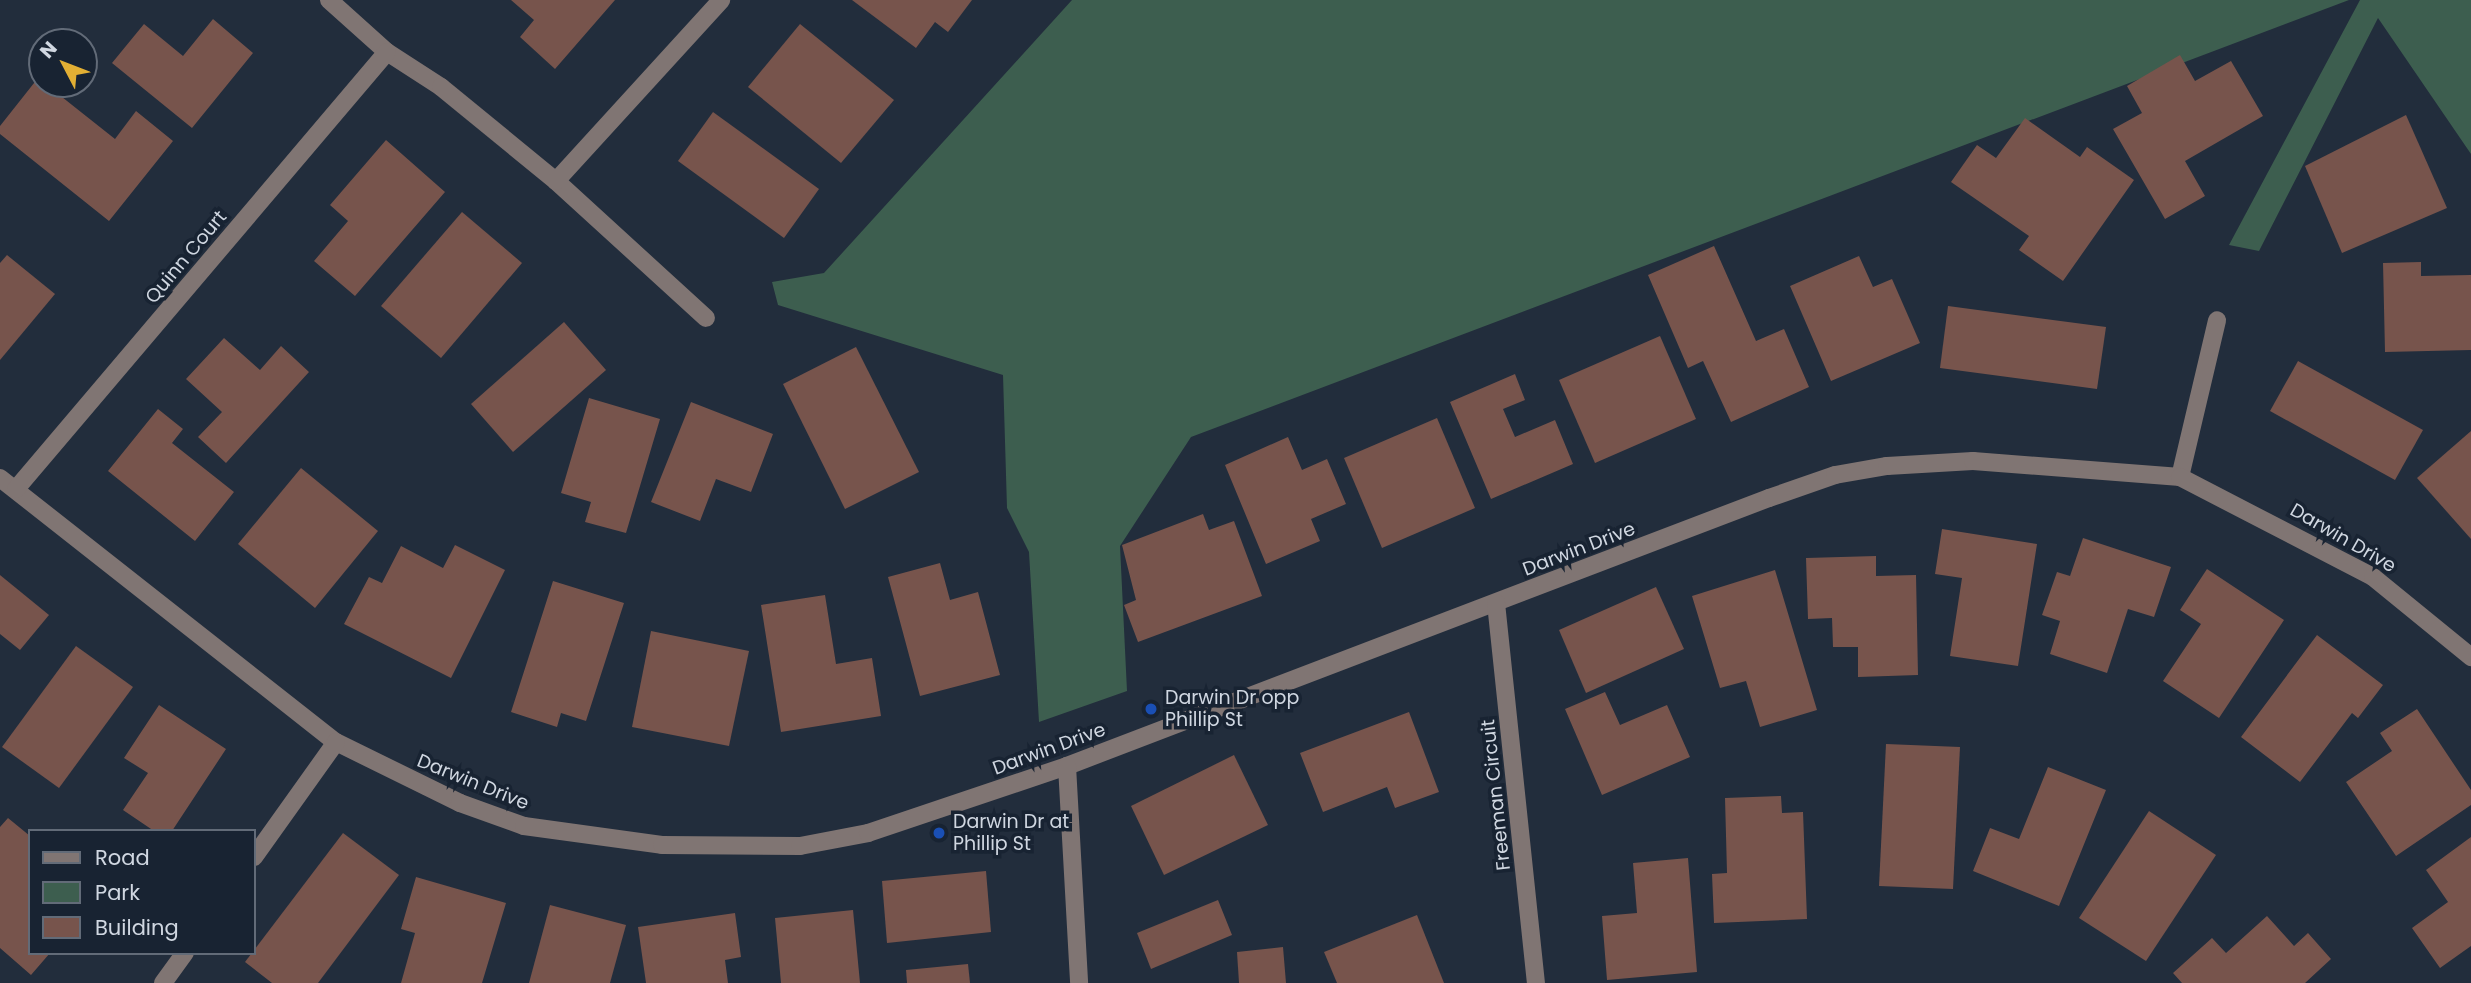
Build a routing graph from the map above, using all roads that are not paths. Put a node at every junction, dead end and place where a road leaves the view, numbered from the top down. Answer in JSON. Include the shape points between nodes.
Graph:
{"nodes":[{"id":1,"x":329,"y":0,"type":"edge"},
{"id":2,"x":720,"y":0,"type":"edge"},
{"id":3,"x":387,"y":52,"type":"junction"},
{"id":4,"x":556,"y":181,"type":"junction"},
{"id":5,"x":706,"y":318,"type":"dead end"},
{"id":6,"x":2217,"y":320,"type":"dead end"},
{"id":7,"x":2179,"y":477,"type":"junction"},
{"id":8,"x":0,"y":478,"type":"edge"},
{"id":9,"x":16,"y":489,"type":"junction"},
{"id":10,"x":1496,"y":603,"type":"junction"},
{"id":11,"x":2471,"y":657,"type":"edge"},
{"id":12,"x":336,"y":742,"type":"junction"},
{"id":13,"x":1066,"y":766,"type":"junction"},
{"id":14,"x":256,"y":854,"type":"edge"},
{"id":15,"x":184,"y":955,"type":"edge"},
{"id":16,"x":163,"y":983,"type":"edge"},
{"id":17,"x":1079,"y":983,"type":"edge"},
{"id":18,"x":1536,"y":983,"type":"edge"}],
"edges":[{"from":1,"to":3,"type":"street"},
{"from":2,"to":4,"type":"street"},
{"from":3,"to":4,"type":"street","via":[[441,87]]},
{"from":3,"to":9,"type":"street","name":"Quinn Court"},
{"from":4,"to":5,"type":"street"},
{"from":6,"to":7,"type":"street"},
{"from":7,"to":10,"type":"street","name":"Darwin Drive","via":[[1973,461],[1887,466],[1835,475]]},
{"from":7,"to":11,"type":"street","name":"Darwin Drive","via":[[2373,577]]},
{"from":8,"to":9,"type":"street","name":"Darwin Drive"},
{"from":9,"to":12,"type":"street","name":"Darwin Drive"},
{"from":10,"to":13,"type":"street","name":"Darwin Drive"},
{"from":10,"to":18,"type":"street","name":"Freeman Circuit"},
{"from":12,"to":13,"type":"street","name":"Darwin Drive","via":[[460,803],[524,826],[662,845],[730,849],[800,846],[869,833]]},
{"from":12,"to":14,"type":"street"},
{"from":13,"to":17,"type":"street"},
{"from":15,"to":16,"type":"street"}]}
